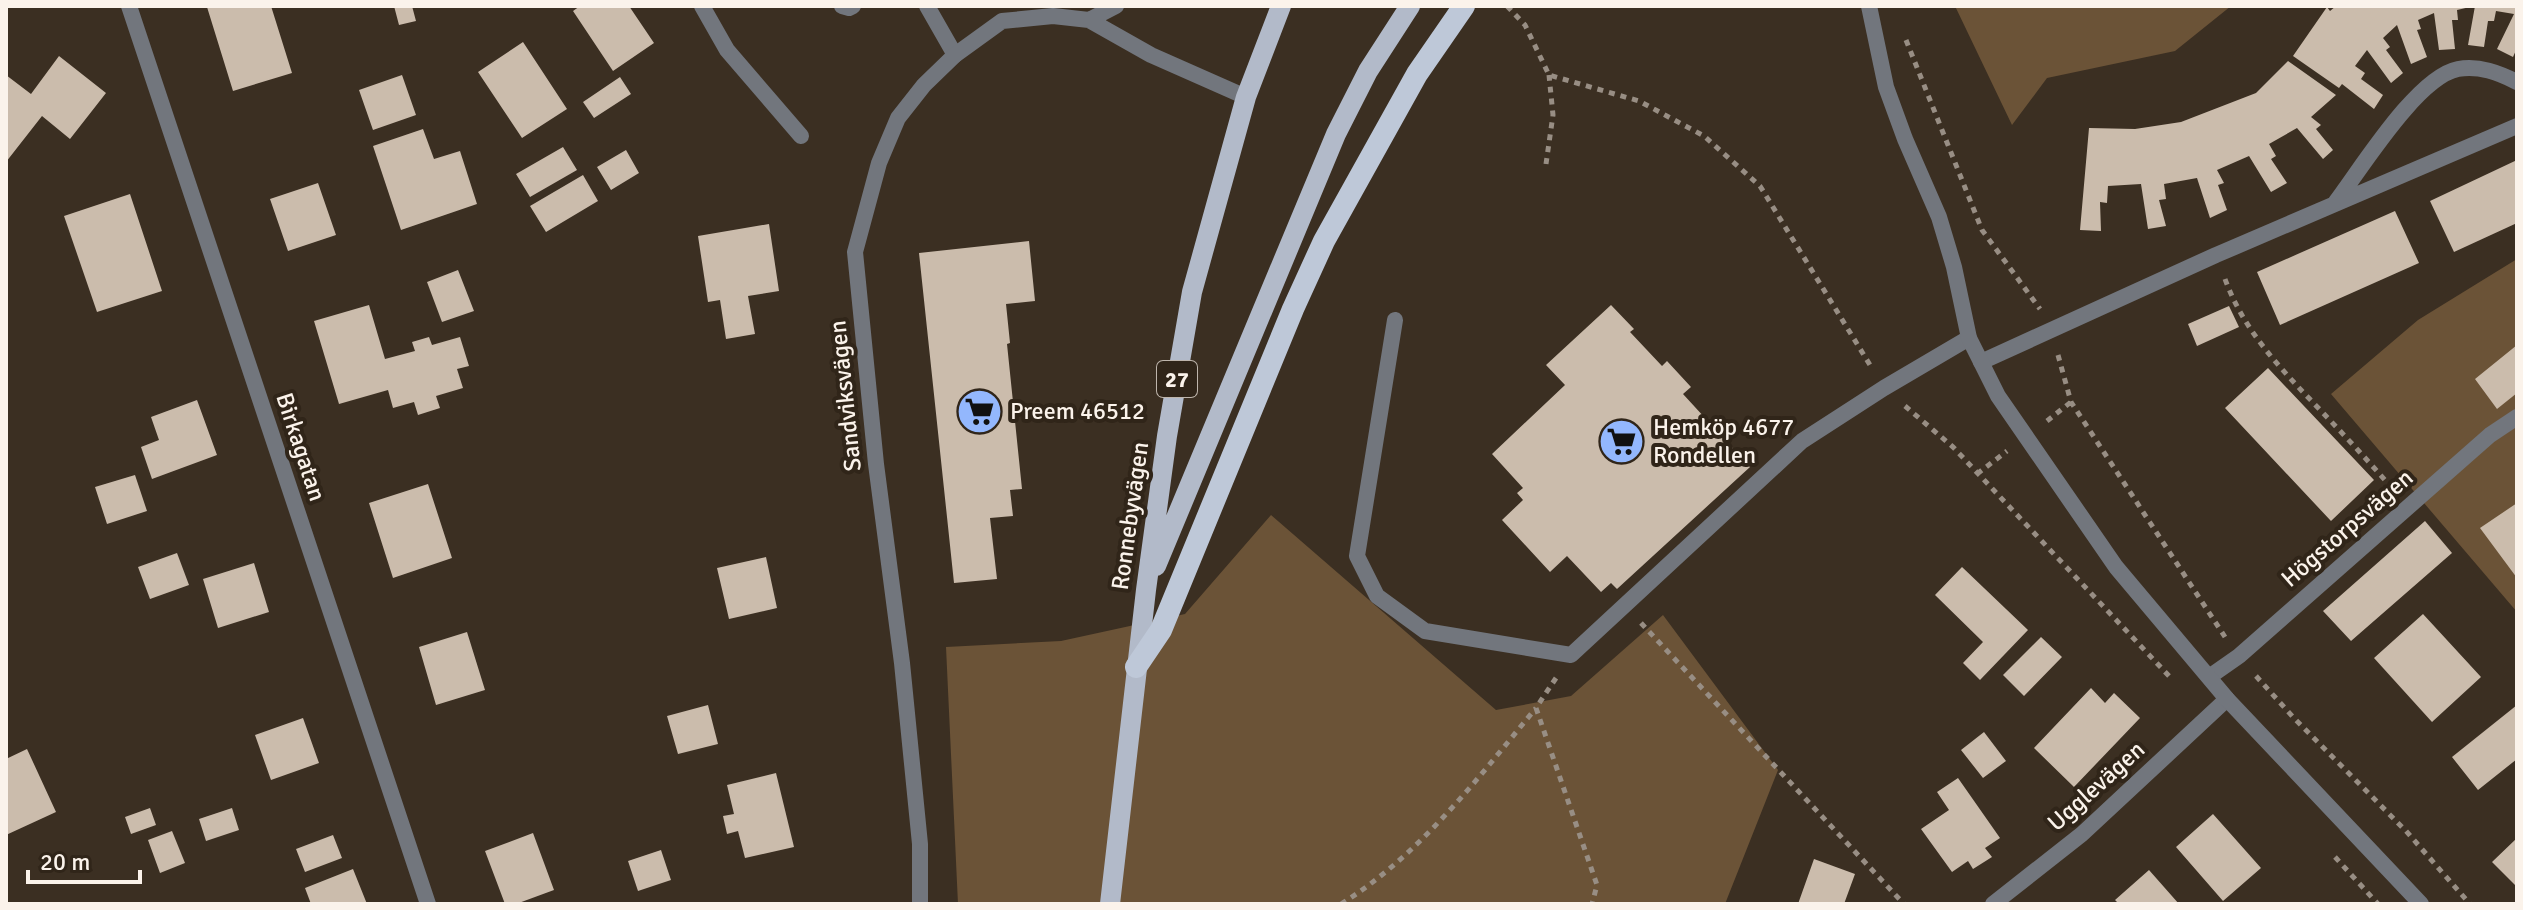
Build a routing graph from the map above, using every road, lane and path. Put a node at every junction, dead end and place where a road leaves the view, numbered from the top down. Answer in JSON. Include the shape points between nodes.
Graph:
{"nodes":[{"id":1,"x":129,"y":6,"type":"edge"},
{"id":2,"x":702,"y":6,"type":"edge"},
{"id":3,"x":842,"y":6,"type":"edge"},
{"id":4,"x":853,"y":6,"type":"edge"},
{"id":5,"x":927,"y":6,"type":"edge"},
{"id":6,"x":1116,"y":6,"type":"edge"},
{"id":7,"x":1281,"y":6,"type":"edge"},
{"id":8,"x":1410,"y":6,"type":"edge"},
{"id":9,"x":1464,"y":6,"type":"edge"},
{"id":10,"x":1507,"y":6,"type":"edge"},
{"id":11,"x":1869,"y":6,"type":"edge"},
{"id":12,"x":1089,"y":20,"type":"junction"},
{"id":13,"x":1904,"y":34,"type":"dead end"},
{"id":14,"x":955,"y":55,"type":"junction"},
{"id":15,"x":1549,"y":75,"type":"junction"},
{"id":16,"x":2517,"y":82,"type":"edge"},
{"id":17,"x":1246,"y":97,"type":"junction"},
{"id":18,"x":2517,"y":126,"type":"edge"},
{"id":19,"x":801,"y":136,"type":"dead end"},
{"id":20,"x":1546,"y":164,"type":"dead end"},
{"id":21,"x":2335,"y":204,"type":"junction"},
{"id":22,"x":2216,"y":255,"type":"junction"},
{"id":23,"x":1395,"y":320,"type":"dead end"},
{"id":24,"x":2053,"y":330,"type":"junction"},
{"id":25,"x":1969,"y":338,"type":"junction"},
{"id":26,"x":1981,"y":362,"type":"junction"},
{"id":27,"x":1884,"y":388,"type":"junction"},
{"id":28,"x":2517,"y":417,"type":"edge"},
{"id":29,"x":2401,"y":512,"type":"junction"},
{"id":30,"x":1146,"y":590,"type":"junction"},
{"id":31,"x":1624,"y":604,"type":"junction"},
{"id":32,"x":1571,"y":655,"type":"junction"},
{"id":33,"x":2239,"y":656,"type":"junction"},
{"id":34,"x":1136,"y":667,"type":"junction"},
{"id":35,"x":2209,"y":677,"type":"junction"},
{"id":36,"x":2227,"y":699,"type":"junction"},
{"id":37,"x":1536,"y":708,"type":"junction"},
{"id":38,"x":2208,"y":717,"type":"junction"},
{"id":39,"x":2325,"y":846,"type":"dead end"},
{"id":40,"x":428,"y":904,"type":"edge"},
{"id":41,"x":920,"y":904,"type":"edge"},
{"id":42,"x":1110,"y":904,"type":"edge"},
{"id":43,"x":1341,"y":904,"type":"edge"},
{"id":44,"x":1592,"y":904,"type":"edge"},
{"id":45,"x":1904,"y":904,"type":"edge"},
{"id":46,"x":1993,"y":904,"type":"edge"},
{"id":47,"x":2378,"y":904,"type":"edge"},
{"id":48,"x":2421,"y":904,"type":"edge"},
{"id":49,"x":2470,"y":904,"type":"edge"}],
"edges":[{"from":1,"to":40,"type":"street","name":"Birkagatan"},
{"from":2,"to":19,"type":"street","via":[[727,50]]},
{"from":3,"to":4,"type":"street"},
{"from":5,"to":14,"type":"street"},
{"from":6,"to":12,"type":"street"},
{"from":7,"to":17,"type":"main road","name":"Ronnebyvägen","number":"27"},
{"from":8,"to":30,"type":"main road","via":[[1336,134]]},
{"from":9,"to":34,"type":"highway","via":[[1417,74],[1324,241],[1161,630]]},
{"from":10,"to":15,"type":"path","via":[[1525,25]]},
{"from":11,"to":25,"type":"street","via":[[1886,87],[1939,217]]},
{"from":12,"to":14,"type":"street","name":"Sandviksvägen","via":[[1053,16],[1002,21]]},
{"from":12,"to":17,"type":"street","name":"Sandviksvägen","via":[[1151,55]]},
{"from":13,"to":24,"type":"path","via":[[1982,230]]},
{"from":14,"to":41,"type":"street","name":"Sandviksvägen","via":[[898,118],[879,163],[855,252],[902,663],[920,844]]},
{"from":15,"to":20,"type":"path","via":[[1553,115]]},
{"from":15,"to":27,"type":"path","via":[[1639,101],[1704,136],[1760,186]]},
{"from":16,"to":21,"type":"street","via":[[2496,71],[2459,69],[2440,77],[2399,117]]},
{"from":17,"to":30,"type":"main road","name":"Ronnebyvägen","number":"27","via":[[1192,292]]},
{"from":18,"to":21,"type":"street"},
{"from":21,"to":22,"type":"street"},
{"from":22,"to":24,"type":"street"},
{"from":22,"to":29,"type":"path","via":[[2232,298],[2271,359],[2394,490]]},
{"from":23,"to":32,"type":"street","via":[[1357,556],[1377,596],[1425,631]]},
{"from":24,"to":26,"type":"street"},
{"from":24,"to":33,"type":"path","via":[[2071,402]]},
{"from":25,"to":26,"type":"street"},
{"from":25,"to":27,"type":"street"},
{"from":26,"to":35,"type":"street","via":[[2005,407],[2116,567]]},
{"from":27,"to":31,"type":"street","via":[[1802,441]]},
{"from":27,"to":38,"type":"path","via":[[1953,447]]},
{"from":28,"to":29,"type":"street","name":"Högstorpsvägen"},
{"from":29,"to":33,"type":"street","name":"Högstorpsvägen"},
{"from":30,"to":34,"type":"main road","name":"Ronnebyvägen","number":"27"},
{"from":31,"to":32,"type":"street"},
{"from":31,"to":45,"type":"path"},
{"from":32,"to":37,"type":"path"},
{"from":33,"to":35,"type":"street","name":"Högstorpsvägen"},
{"from":33,"to":49,"type":"path"},
{"from":34,"to":42,"type":"main road","name":"Ronnebyvägen","number":"27"},
{"from":35,"to":36,"type":"street"},
{"from":36,"to":38,"type":"street","name":"Ugglevägen"},
{"from":36,"to":48,"type":"street"},
{"from":37,"to":43,"type":"path","via":[[1415,845],[1369,887]]},
{"from":37,"to":44,"type":"path","via":[[1597,885]]},
{"from":38,"to":46,"type":"street","name":"Ugglevägen","via":[[2082,834]]},
{"from":39,"to":47,"type":"path"}]}
